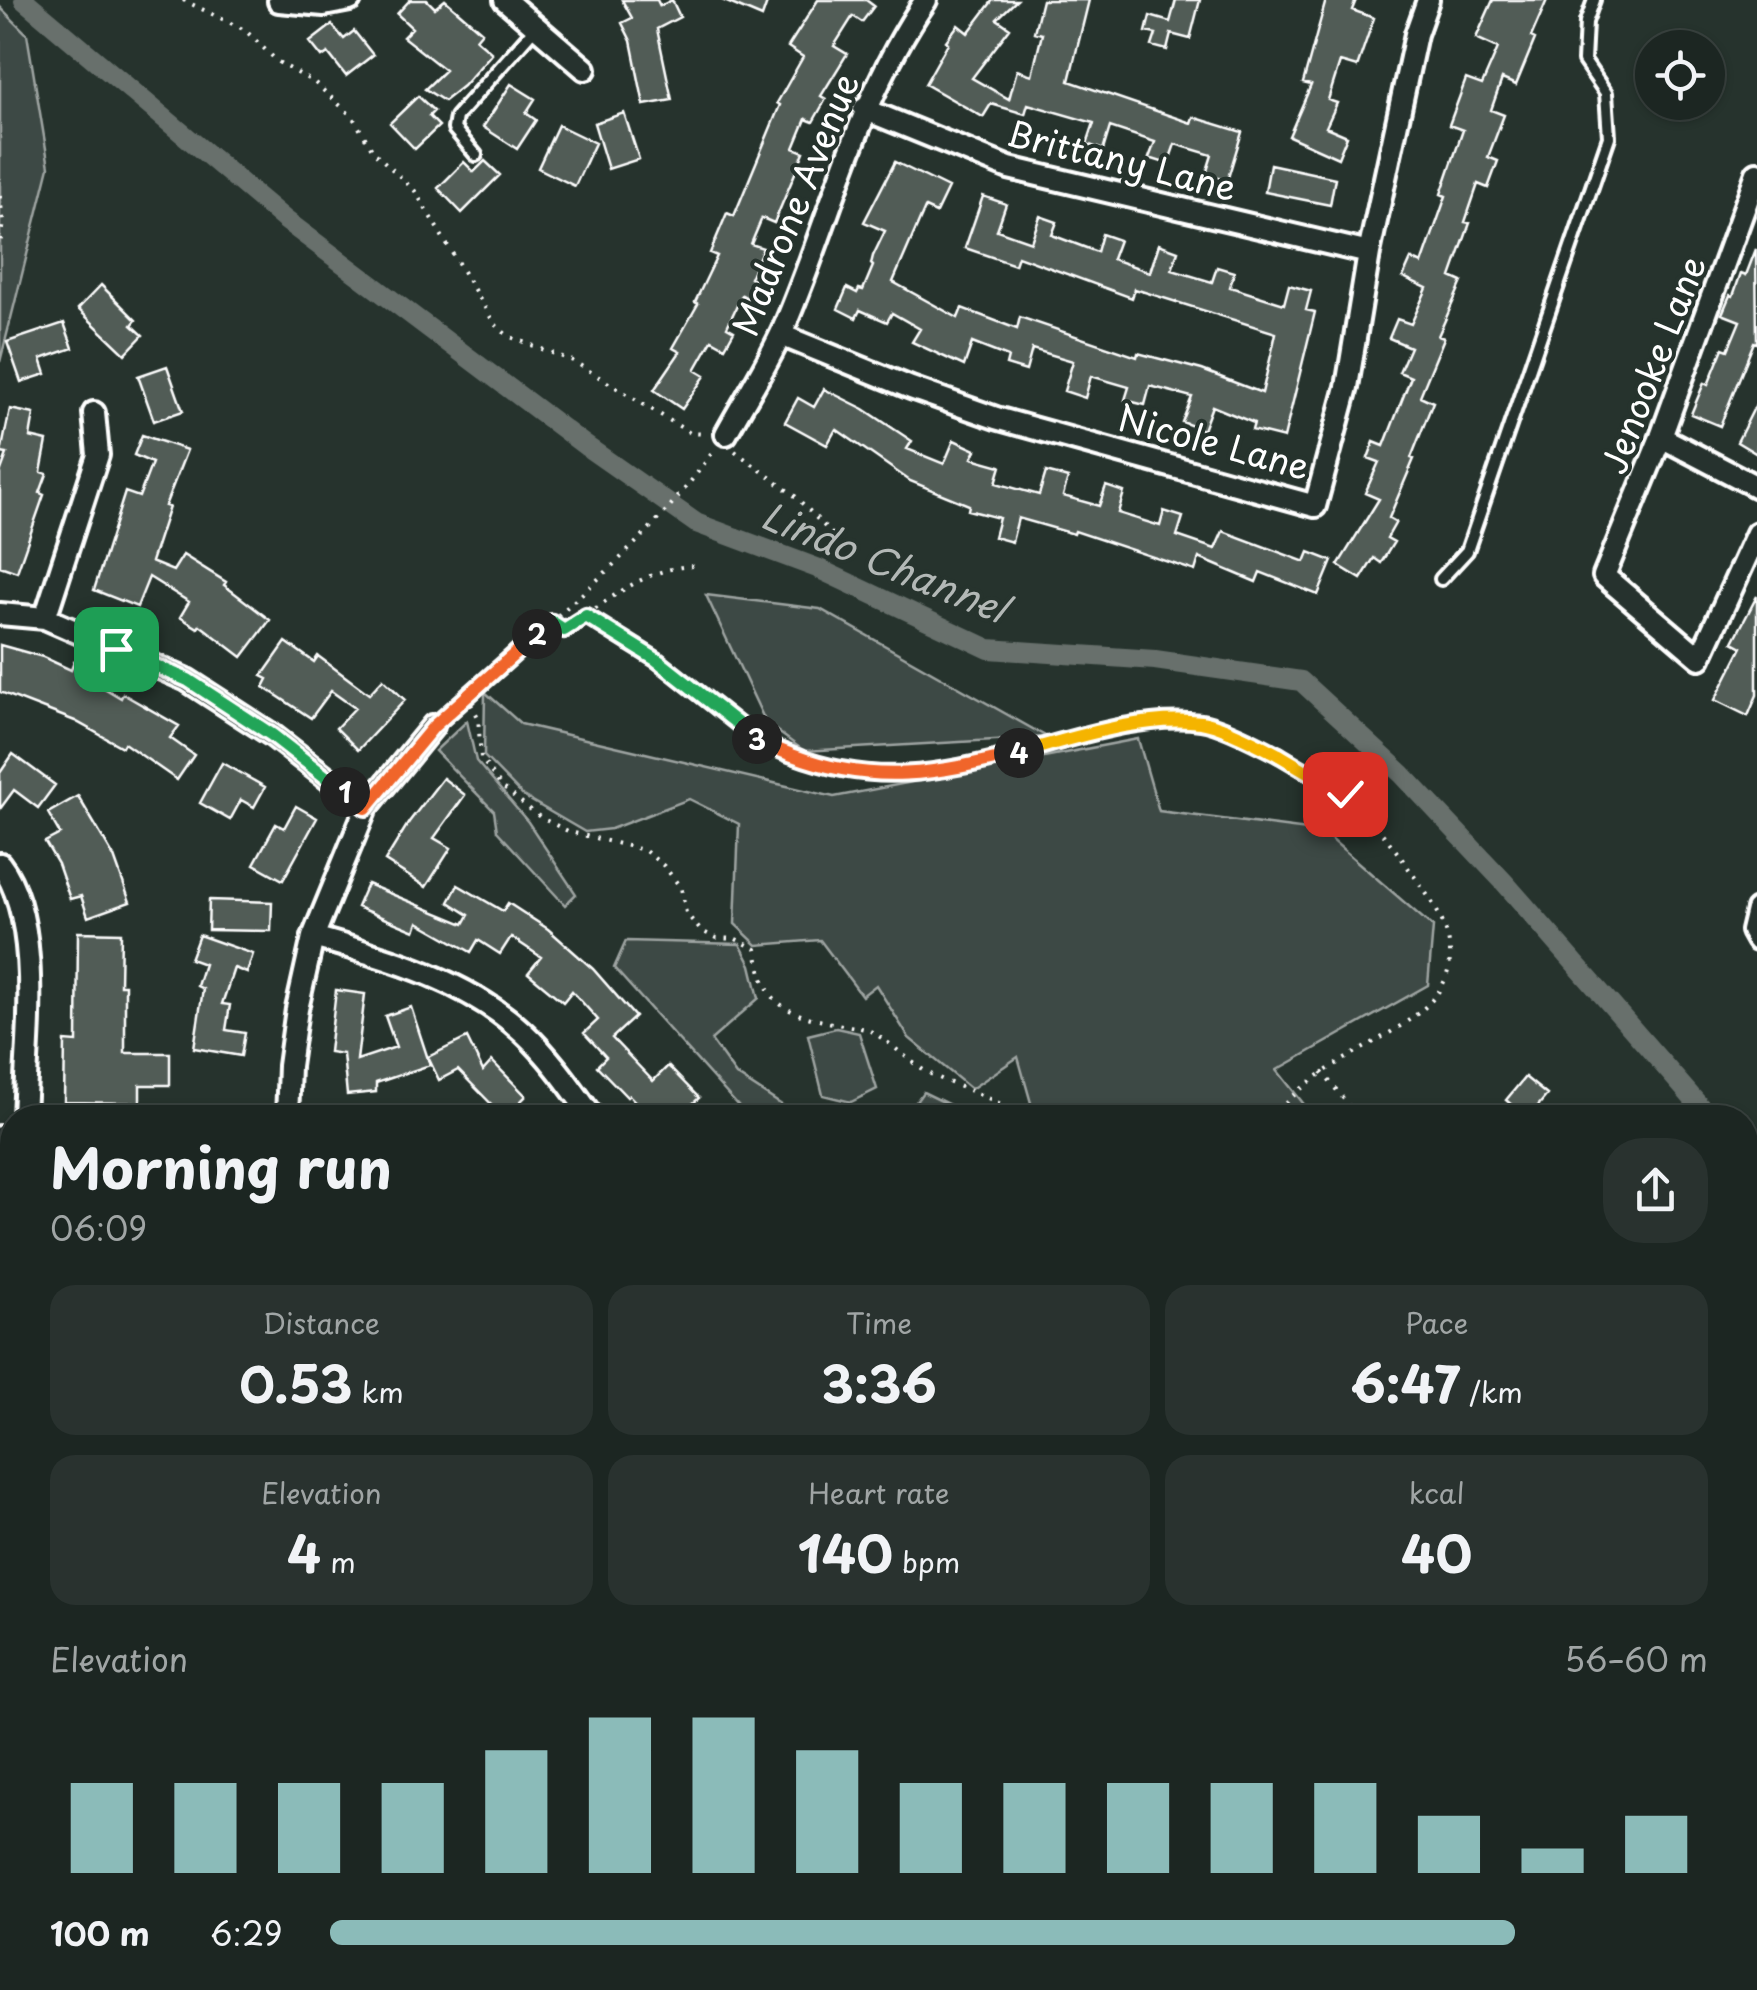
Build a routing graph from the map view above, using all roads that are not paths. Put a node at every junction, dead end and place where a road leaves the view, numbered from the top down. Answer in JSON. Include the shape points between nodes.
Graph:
{"nodes":[{"id":1,"x":350,"y":0,"type":"edge"},
{"id":2,"x":505,"y":0,"type":"edge"},
{"id":3,"x":926,"y":0,"type":"edge"},
{"id":4,"x":1428,"y":0,"type":"edge"},
{"id":5,"x":1594,"y":0,"type":"edge"},
{"id":6,"x":279,"y":1,"type":"edge"},
{"id":7,"x":536,"y":27,"type":"junction"},
{"id":8,"x":585,"y":69,"type":"dead end"},
{"id":9,"x":864,"y":110,"type":"junction"},
{"id":10,"x":476,"y":156,"type":"dead end"},
{"id":11,"x":1757,"y":173,"type":"edge"},
{"id":12,"x":1369,"y":253,"type":"junction"},
{"id":13,"x":781,"y":334,"type":"junction"},
{"id":14,"x":94,"y":413,"type":"dead end"},
{"id":15,"x":726,"y":434,"type":"road end"},
{"id":16,"x":1661,"y":437,"type":"junction"},
{"id":17,"x":1757,"y":487,"type":"edge"},
{"id":18,"x":1757,"y":533,"type":"edge"},
{"id":19,"x":1441,"y":579,"type":"dead end"},
{"id":20,"x":0,"y":614,"type":"edge"},
{"id":21,"x":45,"y":618,"type":"junction"},
{"id":22,"x":434,"y":726,"type":"road end"},
{"id":23,"x":366,"y":808,"type":"junction"},
{"id":24,"x":0,"y":864,"type":"edge"},
{"id":25,"x":1757,"y":910,"type":"edge"},
{"id":26,"x":313,"y":936,"type":"junction"},
{"id":27,"x":1757,"y":940,"type":"edge"},
{"id":28,"x":24,"y":1105,"type":"edge"},
{"id":29,"x":288,"y":1105,"type":"edge"},
{"id":30,"x":583,"y":1105,"type":"edge"}],
"edges":[{"from":1,"to":6,"type":"street","via":[[324,6]]},
{"from":2,"to":7,"type":"street"},
{"from":3,"to":9,"type":"street","name":"Madrone Avenue","via":[[896,42]]},
{"from":4,"to":12,"type":"street","name":"Nicole Lane"},
{"from":5,"to":19,"type":"lane","via":[[1584,61],[1606,93],[1610,136],[1467,552]]},
{"from":7,"to":8,"type":"street"},
{"from":7,"to":10,"type":"lane","via":[[456,117],[454,129]]},
{"from":9,"to":12,"type":"street","name":"Brittany Lane","via":[[1009,168]]},
{"from":9,"to":13,"type":"street","name":"Madrone Avenue"},
{"from":11,"to":16,"type":"street","name":"Jenooke Lane"},
{"from":12,"to":13,"type":"street","name":"Nicole Lane","via":[[1347,387],[1315,506],[996,418]]},
{"from":13,"to":15,"type":"street","name":"Madrone Avenue"},
{"from":14,"to":21,"type":"street","via":[[98,456]]},
{"from":16,"to":17,"type":"street"},
{"from":16,"to":18,"type":"street","name":"Jenooke Lane","via":[[1604,576],[1700,658]]},
{"from":20,"to":21,"type":"street"},
{"from":21,"to":23,"type":"street","via":[[188,680]]},
{"from":22,"to":23,"type":"street"},
{"from":23,"to":26,"type":"street"},
{"from":24,"to":28,"type":"street","via":[[19,897],[27,930]]},
{"from":25,"to":27,"type":"street"},
{"from":26,"to":29,"type":"street","via":[[296,1009]]},
{"from":26,"to":30,"type":"street","via":[[446,981],[491,1007],[524,1033]]}]}
